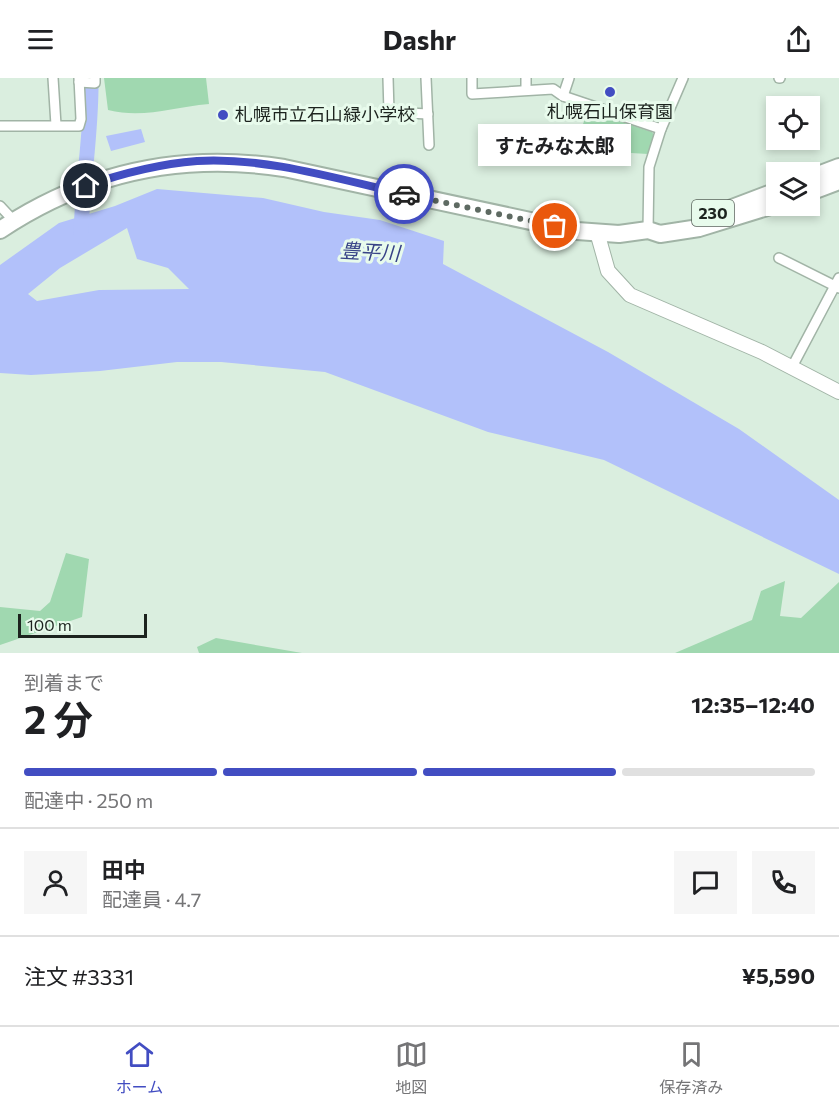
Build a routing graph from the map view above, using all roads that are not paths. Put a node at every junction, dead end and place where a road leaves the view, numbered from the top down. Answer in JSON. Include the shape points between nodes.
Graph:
{"nodes":[{"id":1,"x":53,"y":78,"type":"edge"},
{"id":2,"x":388,"y":78,"type":"edge"},
{"id":3,"x":426,"y":78,"type":"edge"},
{"id":4,"x":472,"y":78,"type":"edge"},
{"id":5,"x":526,"y":78,"type":"edge"},
{"id":6,"x":569,"y":78,"type":"edge"},
{"id":7,"x":683,"y":78,"type":"edge"},
{"id":8,"x":79,"y":80,"type":"edge"},
{"id":9,"x":95,"y":80,"type":"edge"},
{"id":10,"x":526,"y":90,"type":"junction"},
{"id":11,"x":563,"y":96,"type":"junction"},
{"id":12,"x":428,"y":114,"type":"junction"},
{"id":13,"x":56,"y":125,"type":"junction"},
{"id":14,"x":0,"y":126,"type":"edge"},
{"id":15,"x":661,"y":129,"type":"junction"},
{"id":16,"x":429,"y":145,"type":"dead end"},
{"id":17,"x":839,"y":167,"type":"edge"},
{"id":18,"x":820,"y":174,"type":"edge"},
{"id":19,"x":839,"y":181,"type":"edge"},
{"id":20,"x":820,"y":188,"type":"edge"},
{"id":21,"x":766,"y":195,"type":"edge"},
{"id":22,"x":0,"y":206,"type":"edge"},
{"id":23,"x":766,"y":207,"type":"edge"},
{"id":24,"x":14,"y":220,"type":"junction"},
{"id":25,"x":0,"y":230,"type":"edge"},
{"id":26,"x":648,"y":230,"type":"junction"},
{"id":27,"x":597,"y":231,"type":"junction"},
{"id":28,"x":779,"y":258,"type":"dead end"},
{"id":29,"x":838,"y":284,"type":"edge"},
{"id":30,"x":792,"y":367,"type":"junction"},
{"id":31,"x":839,"y":392,"type":"edge"}],
"edges":[{"from":1,"to":13,"type":"street"},
{"from":2,"to":12,"type":"street","via":[[389,112]]},
{"from":3,"to":12,"type":"street"},
{"from":4,"to":10,"type":"street","via":[[472,94]]},
{"from":5,"to":10,"type":"street"},
{"from":6,"to":11,"type":"street"},
{"from":7,"to":15,"type":"street"},
{"from":8,"to":9,"type":"street"},
{"from":8,"to":13,"type":"street","via":[[79,126]]},
{"from":10,"to":11,"type":"street","via":[[553,89]]},
{"from":11,"to":15,"type":"street"},
{"from":12,"to":16,"type":"street"},
{"from":13,"to":14,"type":"street"},
{"from":15,"to":26,"type":"street","via":[[649,167]]},
{"from":17,"to":18,"type":"highway"},
{"from":19,"to":20,"type":"highway"},
{"from":21,"to":26,"type":"highway","number":"230","via":[[733,208],[659,223]]},
{"from":22,"to":24,"type":"street"},
{"from":23,"to":26,"type":"highway","number":"230","via":[[699,228],[660,234]]},
{"from":24,"to":25,"type":"highway","number":"230"},
{"from":24,"to":27,"type":"highway","number":"230","via":[[66,194],[141,168],[198,161],[251,163],[577,231]]},
{"from":26,"to":27,"type":"highway","number":"230","via":[[619,234]]},
{"from":27,"to":30,"type":"street","via":[[608,271],[630,295]]},
{"from":28,"to":29,"type":"street"},
{"from":29,"to":30,"type":"street"},
{"from":30,"to":31,"type":"street"}]}
